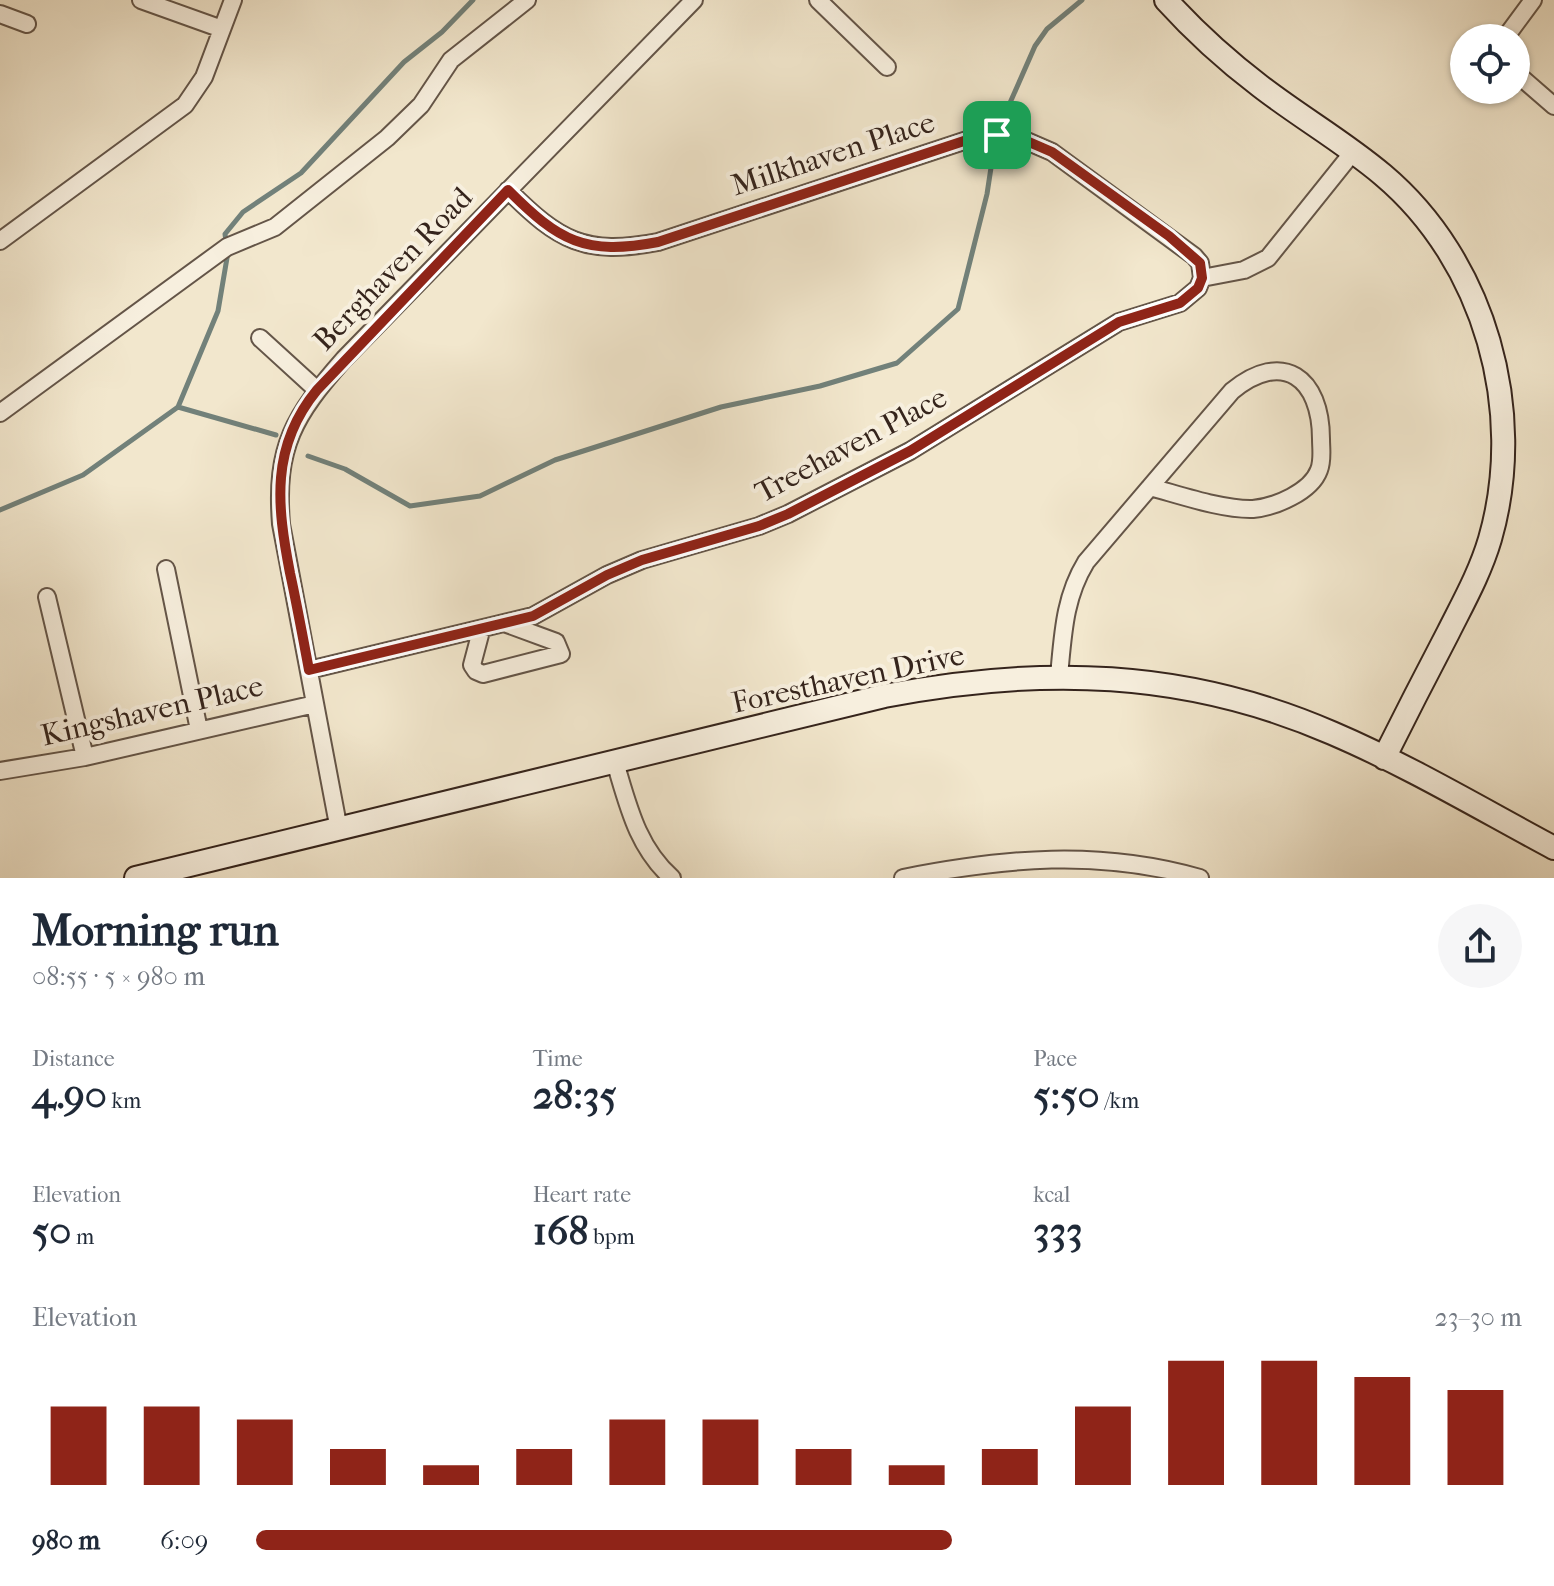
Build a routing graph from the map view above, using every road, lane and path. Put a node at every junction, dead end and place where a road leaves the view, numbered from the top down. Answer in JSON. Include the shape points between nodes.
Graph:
{"nodes":[{"id":1,"x":141,"y":0,"type":"edge"},
{"id":2,"x":233,"y":0,"type":"edge"},
{"id":3,"x":527,"y":0,"type":"edge"},
{"id":4,"x":694,"y":0,"type":"edge"},
{"id":5,"x":818,"y":0,"type":"edge"},
{"id":6,"x":1166,"y":0,"type":"edge"},
{"id":7,"x":1533,"y":0,"type":"edge"},
{"id":8,"x":0,"y":14,"type":"edge"},
{"id":9,"x":27,"y":24,"type":"dead end"},
{"id":10,"x":1515,"y":24,"type":"edge"},
{"id":11,"x":222,"y":29,"type":"junction"},
{"id":12,"x":887,"y":67,"type":"dead end"},
{"id":13,"x":1530,"y":85,"type":"edge"},
{"id":14,"x":1554,"y":106,"type":"edge"},
{"id":15,"x":1353,"y":152,"type":"junction"},
{"id":16,"x":508,"y":190,"type":"junction"},
{"id":17,"x":0,"y":241,"type":"edge"},
{"id":18,"x":1202,"y":274,"type":"junction"},
{"id":19,"x":260,"y":338,"type":"dead end"},
{"id":20,"x":317,"y":390,"type":"junction"},
{"id":21,"x":0,"y":413,"type":"edge"},
{"id":22,"x":1150,"y":487,"type":"junction"},
{"id":23,"x":166,"y":569,"type":"dead end"},
{"id":24,"x":47,"y":597,"type":"dead end"},
{"id":25,"x":507,"y":624,"type":"junction"},
{"id":26,"x":481,"y":631,"type":"junction"},
{"id":27,"x":309,"y":670,"type":"junction"},
{"id":28,"x":1059,"y":676,"type":"junction"},
{"id":29,"x":315,"y":704,"type":"junction"},
{"id":30,"x":199,"y":730,"type":"junction"},
{"id":31,"x":85,"y":757,"type":"junction"},
{"id":32,"x":1384,"y":758,"type":"junction"},
{"id":33,"x":615,"y":762,"type":"junction"},
{"id":34,"x":0,"y":771,"type":"edge"},
{"id":35,"x":339,"y":830,"type":"junction"},
{"id":36,"x":1554,"y":848,"type":"edge"},
{"id":37,"x":145,"y":877,"type":"edge"},
{"id":38,"x":672,"y":878,"type":"edge"},
{"id":39,"x":903,"y":878,"type":"edge"},
{"id":40,"x":1200,"y":878,"type":"edge"}],
"edges":[{"from":1,"to":11,"type":"street"},
{"from":2,"to":11,"type":"street"},
{"from":3,"to":21,"type":"street","via":[[451,60],[421,105],[387,138],[275,227],[227,247]]},
{"from":4,"to":16,"type":"street","name":"Berghaven Road"},
{"from":5,"to":12,"type":"street"},
{"from":6,"to":15,"type":"street","via":[[1221,55]]},
{"from":7,"to":10,"type":"street"},
{"from":8,"to":9,"type":"street"},
{"from":11,"to":17,"type":"street","via":[[204,77],[185,105]]},
{"from":13,"to":14,"type":"street"},
{"from":15,"to":18,"type":"street","via":[[1268,258],[1244,270]]},
{"from":15,"to":32,"type":"street","via":[[1408,199],[1449,251],[1487,335],[1501,404],[1502,470],[1490,539],[1477,576]]},
{"from":16,"to":18,"type":"street","name":"Milkhaven Place","via":[[542,222],[573,241],[593,247],[634,247],[976,137],[997,135],[1052,152],[1194,256]]},
{"from":16,"to":20,"type":"street","name":"Berghaven Road"},
{"from":18,"to":25,"type":"street","name":"Treehaven Place","via":[[1198,288],[1180,303],[1119,322],[910,451],[834,491],[759,526],[642,560]]},
{"from":19,"to":20,"type":"street"},
{"from":20,"to":27,"type":"street","name":"Berghaven Road","via":[[287,443],[279,492]]},
{"from":22,"to":22,"type":"street","via":[[1250,509],[1300,491],[1321,463],[1320,417],[1311,393],[1288,371],[1271,370],[1244,381]]},
{"from":22,"to":28,"type":"street","via":[[1077,576],[1065,612]]},
{"from":23,"to":30,"type":"street"},
{"from":24,"to":31,"type":"street"},
{"from":25,"to":26,"type":"street","name":"Treehaven Place"},
{"from":25,"to":26,"type":"street","via":[[556,642],[561,654],[483,674],[472,665]]},
{"from":26,"to":27,"type":"street","name":"Treehaven Place"},
{"from":27,"to":29,"type":"street","name":"Berghaven Road"},
{"from":28,"to":32,"type":"street","name":"Foresthaven Drive","via":[[1129,680],[1219,695],[1332,733]]},
{"from":28,"to":33,"type":"street","name":"Foresthaven Drive","via":[[911,691]]},
{"from":29,"to":30,"type":"street","name":"Kingshaven Place"},
{"from":29,"to":35,"type":"street","name":"Berghaven Road"},
{"from":30,"to":31,"type":"street","name":"Kingshaven Place"},
{"from":31,"to":34,"type":"street","name":"Kingshaven Place"},
{"from":32,"to":36,"type":"street","name":"Foresthaven Drive"},
{"from":33,"to":35,"type":"street","name":"Foresthaven Drive"},
{"from":33,"to":38,"type":"street","via":[[636,830]]},
{"from":35,"to":37,"type":"street","name":"Foresthaven Drive"},
{"from":39,"to":40,"type":"street","via":[[1018,859],[1076,859],[1170,869]]}]}
